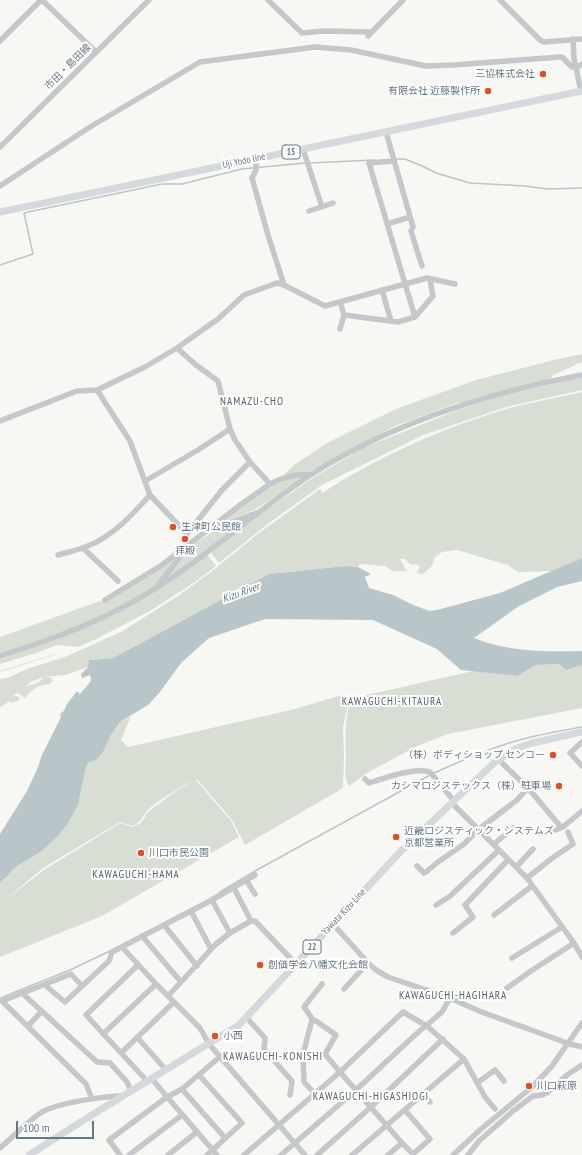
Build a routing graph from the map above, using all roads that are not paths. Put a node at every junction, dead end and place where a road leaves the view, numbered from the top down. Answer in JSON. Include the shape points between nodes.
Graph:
{"nodes":[{"id":1,"x":42,"y":0,"type":"edge"},
{"id":2,"x":149,"y":0,"type":"edge"},
{"id":3,"x":268,"y":0,"type":"edge"},
{"id":4,"x":403,"y":0,"type":"edge"},
{"id":5,"x":500,"y":0,"type":"edge"},
{"id":6,"x":573,"y":39,"type":"junction"},
{"id":7,"x":582,"y":39,"type":"edge"},
{"id":8,"x":0,"y":41,"type":"edge"},
{"id":9,"x":96,"y":52,"type":"junction"},
{"id":10,"x":582,"y":64,"type":"edge"},
{"id":11,"x":576,"y":67,"type":"junction"},
{"id":12,"x":581,"y":92,"type":"edge"},
{"id":13,"x":386,"y":132,"type":"junction"},
{"id":14,"x":0,"y":147,"type":"edge"},
{"id":15,"x":303,"y":149,"type":"junction"},
{"id":16,"x":256,"y":159,"type":"junction"},
{"id":17,"x":394,"y":162,"type":"junction"},
{"id":18,"x":0,"y":186,"type":"edge"},
{"id":19,"x":333,"y":203,"type":"dead end"},
{"id":20,"x":322,"y":206,"type":"junction"},
{"id":21,"x":309,"y":211,"type":"dead end"},
{"id":22,"x":0,"y":212,"type":"edge"},
{"id":23,"x":410,"y":217,"type":"junction"},
{"id":24,"x":387,"y":224,"type":"junction"},
{"id":25,"x":422,"y":266,"type":"dead end"},
{"id":26,"x":430,"y":278,"type":"junction"},
{"id":27,"x":405,"y":284,"type":"junction"},
{"id":28,"x":455,"y":284,"type":"dead end"},
{"id":29,"x":284,"y":285,"type":"junction"},
{"id":30,"x":382,"y":290,"type":"junction"},
{"id":31,"x":340,"y":302,"type":"junction"},
{"id":32,"x":344,"y":315,"type":"junction"},
{"id":33,"x":415,"y":317,"type":"junction"},
{"id":34,"x":391,"y":321,"type":"junction"},
{"id":35,"x":340,"y":329,"type":"dead end"},
{"id":36,"x":177,"y":348,"type":"junction"},
{"id":37,"x":582,"y":375,"type":"edge"},
{"id":38,"x":97,"y":390,"type":"junction"},
{"id":39,"x":0,"y":420,"type":"edge"},
{"id":40,"x":230,"y":429,"type":"junction"},
{"id":41,"x":250,"y":462,"type":"junction"},
{"id":42,"x":312,"y":474,"type":"junction"},
{"id":43,"x":145,"y":481,"type":"junction"},
{"id":44,"x":270,"y":484,"type":"junction"},
{"id":45,"x":150,"y":495,"type":"junction"},
{"id":46,"x":258,"y":513,"type":"junction"},
{"id":47,"x":187,"y":534,"type":"junction"},
{"id":48,"x":197,"y":538,"type":"junction"},
{"id":49,"x":84,"y":548,"type":"junction"},
{"id":50,"x":58,"y":555,"type":"dead end"},
{"id":51,"x":118,"y":581,"type":"dead end"},
{"id":52,"x":156,"y":588,"type":"junction"},
{"id":53,"x":105,"y":600,"type":"dead end"},
{"id":54,"x":0,"y":656,"type":"edge"},
{"id":55,"x":582,"y":732,"type":"edge"},
{"id":56,"x":582,"y":742,"type":"edge"},
{"id":57,"x":503,"y":764,"type":"dead end"},
{"id":58,"x":582,"y":766,"type":"edge"},
{"id":59,"x":364,"y":779,"type":"dead end"},
{"id":60,"x":528,"y":788,"type":"junction"},
{"id":61,"x":453,"y":802,"type":"junction"},
{"id":62,"x":582,"y":811,"type":"edge"},
{"id":63,"x":562,"y":827,"type":"junction"},
{"id":64,"x":513,"y":828,"type":"dead end"},
{"id":65,"x":479,"y":829,"type":"junction"},
{"id":66,"x":550,"y":832,"type":"dead end"},
{"id":67,"x":568,"y":832,"type":"junction"},
{"id":68,"x":577,"y":842,"type":"dead end"},
{"id":69,"x":494,"y":844,"type":"junction"},
{"id":70,"x":532,"y":848,"type":"dead end"},
{"id":71,"x":499,"y":850,"type":"junction"},
{"id":72,"x":508,"y":860,"type":"junction"},
{"id":73,"x":417,"y":866,"type":"dead end"},
{"id":74,"x":516,"y":867,"type":"junction"},
{"id":75,"x":255,"y":875,"type":"dead end"},
{"id":76,"x":527,"y":878,"type":"junction"},
{"id":77,"x":246,"y":880,"type":"junction"},
{"id":78,"x":532,"y":886,"type":"junction"},
{"id":79,"x":234,"y":888,"type":"junction"},
{"id":80,"x":255,"y":894,"type":"dead end"},
{"id":81,"x":212,"y":900,"type":"junction"},
{"id":82,"x":436,"y":905,"type":"dead end"},
{"id":83,"x":191,"y":911,"type":"junction"},
{"id":84,"x":494,"y":915,"type":"dead end"},
{"id":85,"x":251,"y":921,"type":"junction"},
{"id":86,"x":333,"y":924,"type":"junction"},
{"id":87,"x":164,"y":925,"type":"junction"},
{"id":88,"x":562,"y":927,"type":"junction"},
{"id":89,"x":230,"y":932,"type":"junction"},
{"id":90,"x":453,"y":933,"type":"dead end"},
{"id":91,"x":142,"y":936,"type":"junction"},
{"id":92,"x":574,"y":943,"type":"junction"},
{"id":93,"x":122,"y":947,"type":"junction"},
{"id":94,"x":211,"y":949,"type":"junction"},
{"id":95,"x":582,"y":957,"type":"edge"},
{"id":96,"x":512,"y":958,"type":"dead end"},
{"id":97,"x":368,"y":963,"type":"junction"},
{"id":98,"x":296,"y":964,"type":"junction"},
{"id":99,"x":138,"y":965,"type":"junction"},
{"id":100,"x":197,"y":966,"type":"junction"},
{"id":101,"x":181,"y":982,"type":"junction"},
{"id":102,"x":156,"y":984,"type":"junction"},
{"id":103,"x":322,"y":984,"type":"dead end"},
{"id":104,"x":45,"y":985,"type":"junction"},
{"id":105,"x":82,"y":986,"type":"junction"},
{"id":106,"x":507,"y":988,"type":"dead end"},
{"id":107,"x":344,"y":989,"type":"dead end"},
{"id":108,"x":22,"y":993,"type":"junction"},
{"id":109,"x":168,"y":996,"type":"junction"},
{"id":110,"x":450,"y":998,"type":"junction"},
{"id":111,"x":174,"y":1002,"type":"junction"},
{"id":112,"x":42,"y":1011,"type":"junction"},
{"id":113,"x":246,"y":1018,"type":"junction"},
{"id":114,"x":312,"y":1020,"type":"junction"},
{"id":115,"x":582,"y":1023,"type":"edge"},
{"id":116,"x":28,"y":1026,"type":"junction"},
{"id":117,"x":427,"y":1026,"type":"junction"},
{"id":118,"x":103,"y":1034,"type":"junction"},
{"id":119,"x":137,"y":1037,"type":"junction"},
{"id":120,"x":443,"y":1039,"type":"junction"},
{"id":121,"x":567,"y":1043,"type":"junction"},
{"id":122,"x":209,"y":1044,"type":"junction"},
{"id":123,"x":582,"y":1047,"type":"edge"},
{"id":124,"x":121,"y":1053,"type":"junction"},
{"id":125,"x":221,"y":1056,"type":"junction"},
{"id":126,"x":464,"y":1059,"type":"junction"},
{"id":127,"x":582,"y":1065,"type":"edge"},
{"id":128,"x":166,"y":1070,"type":"junction"},
{"id":129,"x":340,"y":1072,"type":"junction"},
{"id":130,"x":198,"y":1075,"type":"junction"},
{"id":131,"x":149,"y":1080,"type":"junction"},
{"id":132,"x":504,"y":1081,"type":"dead end"},
{"id":133,"x":477,"y":1083,"type":"junction"},
{"id":134,"x":182,"y":1090,"type":"junction"},
{"id":135,"x":356,"y":1090,"type":"junction"},
{"id":136,"x":131,"y":1091,"type":"junction"},
{"id":137,"x":315,"y":1094,"type":"junction"},
{"id":138,"x":423,"y":1094,"type":"junction"},
{"id":139,"x":290,"y":1095,"type":"dead end"},
{"id":140,"x":123,"y":1096,"type":"junction"},
{"id":141,"x":167,"y":1097,"type":"junction"},
{"id":142,"x":92,"y":1099,"type":"junction"},
{"id":143,"x":430,"y":1102,"type":"dead end"},
{"id":144,"x":371,"y":1107,"type":"junction"},
{"id":145,"x":495,"y":1109,"type":"dead end"},
{"id":146,"x":404,"y":1110,"type":"junction"},
{"id":147,"x":182,"y":1115,"type":"junction"},
{"id":148,"x":280,"y":1125,"type":"junction"},
{"id":149,"x":386,"y":1125,"type":"junction"},
{"id":150,"x":197,"y":1132,"type":"junction"},
{"id":151,"x":225,"y":1138,"type":"junction"},
{"id":152,"x":296,"y":1143,"type":"junction"},
{"id":153,"x":402,"y":1143,"type":"junction"},
{"id":154,"x":0,"y":1148,"type":"edge"},
{"id":155,"x":215,"y":1153,"type":"edge"},
{"id":156,"x":29,"y":1155,"type":"edge"},
{"id":157,"x":120,"y":1155,"type":"edge"},
{"id":158,"x":130,"y":1155,"type":"edge"},
{"id":159,"x":168,"y":1155,"type":"edge"},
{"id":160,"x":206,"y":1155,"type":"edge"},
{"id":161,"x":244,"y":1155,"type":"edge"},
{"id":162,"x":281,"y":1155,"type":"edge"},
{"id":163,"x":305,"y":1155,"type":"edge"},
{"id":164,"x":317,"y":1155,"type":"edge"},
{"id":165,"x":352,"y":1155,"type":"edge"},
{"id":166,"x":388,"y":1155,"type":"edge"},
{"id":167,"x":453,"y":1155,"type":"edge"},
{"id":168,"x":468,"y":1155,"type":"edge"}],
"edges":[{"from":1,"to":8,"type":"street"},
{"from":1,"to":9,"type":"street"},
{"from":2,"to":9,"type":"street","name":"市田・島田線"},
{"from":3,"to":4,"type":"street","via":[[302,33],[324,30],[369,34]]},
{"from":5,"to":6,"type":"street","via":[[540,40],[544,42]]},
{"from":6,"to":7,"type":"street"},
{"from":6,"to":11,"type":"street"},
{"from":9,"to":14,"type":"street","name":"市田・島田線"},
{"from":10,"to":11,"type":"street"},
{"from":11,"to":12,"type":"street"},
{"from":11,"to":18,"type":"street","via":[[572,67],[562,57],[426,66],[351,50],[315,47],[200,62],[90,127]]},
{"from":12,"to":13,"type":"main road","name":"Uji Yodo line","number":"15"},
{"from":13,"to":15,"type":"main road","name":"Uji Yodo line","number":"15"},
{"from":13,"to":17,"type":"street"},
{"from":15,"to":16,"type":"main road","name":"Uji Yodo line","number":"15"},
{"from":15,"to":20,"type":"street"},
{"from":16,"to":22,"type":"main road","name":"Uji Yodo line","number":"15"},
{"from":16,"to":29,"type":"street","via":[[256,170],[252,178]]},
{"from":17,"to":23,"type":"street"},
{"from":17,"to":24,"type":"street","via":[[369,163]]},
{"from":19,"to":20,"type":"street"},
{"from":20,"to":21,"type":"street"},
{"from":23,"to":24,"type":"street"},
{"from":23,"to":25,"type":"street","via":[[413,227],[411,231]]},
{"from":24,"to":27,"type":"street"},
{"from":26,"to":27,"type":"street"},
{"from":26,"to":28,"type":"street"},
{"from":26,"to":33,"type":"street","via":[[433,296]]},
{"from":27,"to":30,"type":"street"},
{"from":27,"to":33,"type":"street"},
{"from":29,"to":31,"type":"street","via":[[325,306]]},
{"from":29,"to":36,"type":"street","via":[[277,283],[244,295],[218,319]]},
{"from":30,"to":31,"type":"street"},
{"from":30,"to":34,"type":"street"},
{"from":31,"to":32,"type":"street"},
{"from":32,"to":34,"type":"street"},
{"from":32,"to":35,"type":"street"},
{"from":33,"to":34,"type":"street","via":[[398,322]]},
{"from":36,"to":38,"type":"street"},
{"from":36,"to":40,"type":"street","via":[[218,381]]},
{"from":37,"to":42,"type":"street","via":[[503,392],[454,407],[360,447]]},
{"from":38,"to":39,"type":"street","via":[[77,391]]},
{"from":38,"to":43,"type":"street","via":[[130,441]]},
{"from":40,"to":41,"type":"street"},
{"from":40,"to":43,"type":"street"},
{"from":41,"to":44,"type":"street"},
{"from":41,"to":47,"type":"street","via":[[222,490]]},
{"from":42,"to":44,"type":"street","via":[[296,475]]},
{"from":42,"to":46,"type":"street"},
{"from":43,"to":45,"type":"street"},
{"from":44,"to":48,"type":"street"},
{"from":45,"to":47,"type":"street"},
{"from":45,"to":49,"type":"street","via":[[113,531]]},
{"from":46,"to":48,"type":"street","via":[[213,529]]},
{"from":46,"to":52,"type":"street","via":[[208,553]]},
{"from":47,"to":48,"type":"street","via":[[192,533]]},
{"from":48,"to":52,"type":"street"},
{"from":48,"to":53,"type":"street","via":[[162,565]]},
{"from":49,"to":50,"type":"street"},
{"from":49,"to":51,"type":"street"},
{"from":52,"to":54,"type":"street","via":[[77,629]]},
{"from":55,"to":61,"type":"main road","name":"Yawata Kizu Line","number":"22","via":[[517,748],[482,772]]},
{"from":56,"to":58,"type":"street","via":[[570,753]]},
{"from":57,"to":60,"type":"street"},
{"from":59,"to":61,"type":"street","via":[[369,783],[420,770],[430,772]]},
{"from":60,"to":63,"type":"street"},
{"from":60,"to":65,"type":"street","via":[[517,800]]},
{"from":61,"to":65,"type":"street"},
{"from":61,"to":86,"type":"main road","name":"Yawata Kizu Line","number":"22","via":[[401,851]]},
{"from":62,"to":63,"type":"street"},
{"from":63,"to":66,"type":"street"},
{"from":63,"to":67,"type":"street"},
{"from":64,"to":69,"type":"street"},
{"from":65,"to":69,"type":"street"},
{"from":65,"to":73,"type":"street","via":[[426,872]]},
{"from":67,"to":68,"type":"street"},
{"from":67,"to":76,"type":"street","via":[[573,844]]},
{"from":69,"to":71,"type":"street"},
{"from":70,"to":74,"type":"street"},
{"from":71,"to":72,"type":"street"},
{"from":71,"to":82,"type":"street","via":[[449,897]]},
{"from":72,"to":74,"type":"street"},
{"from":72,"to":90,"type":"street","via":[[465,906],[474,916]]},
{"from":74,"to":76,"type":"street"},
{"from":75,"to":77,"type":"street"},
{"from":76,"to":78,"type":"street"},
{"from":77,"to":79,"type":"street"},
{"from":77,"to":80,"type":"street"},
{"from":78,"to":84,"type":"street"},
{"from":78,"to":88,"type":"street"},
{"from":79,"to":81,"type":"street"},
{"from":79,"to":85,"type":"street"},
{"from":81,"to":83,"type":"street"},
{"from":81,"to":89,"type":"street"},
{"from":83,"to":87,"type":"street"},
{"from":83,"to":94,"type":"street"},
{"from":85,"to":89,"type":"street"},
{"from":85,"to":98,"type":"street","via":[[255,921]]},
{"from":86,"to":97,"type":"street"},
{"from":86,"to":98,"type":"main road","name":"Yawata Kizu Line","number":"22"},
{"from":87,"to":91,"type":"street"},
{"from":87,"to":100,"type":"street"},
{"from":88,"to":92,"type":"street"},
{"from":88,"to":96,"type":"street"},
{"from":89,"to":94,"type":"street"},
{"from":91,"to":93,"type":"street"},
{"from":91,"to":101,"type":"street"},
{"from":92,"to":95,"type":"street"},
{"from":92,"to":106,"type":"street"},
{"from":93,"to":99,"type":"street"},
{"from":93,"to":105,"type":"street","via":[[112,952],[109,961]]},
{"from":94,"to":100,"type":"street"},
{"from":97,"to":107,"type":"street"},
{"from":97,"to":110,"type":"street","via":[[388,977]]},
{"from":98,"to":113,"type":"main road","name":"Yawata Kizu Line","number":"22"},
{"from":99,"to":102,"type":"street"},
{"from":99,"to":118,"type":"street","via":[[86,1015]]},
{"from":100,"to":101,"type":"street"},
{"from":101,"to":109,"type":"street"},
{"from":102,"to":109,"type":"street"},
{"from":102,"to":118,"type":"street"},
{"from":103,"to":114,"type":"street","via":[[304,1007]]},
{"from":104,"to":105,"type":"street","via":[[71,974]]},
{"from":104,"to":105,"type":"street","via":[[65,1002]]},
{"from":104,"to":108,"type":"street"},
{"from":108,"to":112,"type":"street"},
{"from":108,"to":116,"type":"street","via":[[2,1001]]},
{"from":109,"to":111,"type":"street"},
{"from":110,"to":117,"type":"street","via":[[442,1012]]},
{"from":110,"to":121,"type":"street"},
{"from":111,"to":119,"type":"street"},
{"from":111,"to":122,"type":"street","via":[[200,1028]]},
{"from":112,"to":116,"type":"street"},
{"from":112,"to":136,"type":"street","via":[[97,1062],[110,1063],[127,1082]]},
{"from":113,"to":122,"type":"main road","name":"Yawata Kizu Line","number":"22"},
{"from":113,"to":139,"type":"street","via":[[265,1038],[264,1049],[292,1080]]},
{"from":114,"to":129,"type":"street","via":[[336,1035],[325,1054]]},
{"from":114,"to":137,"type":"street","via":[[303,1054],[304,1082]]},
{"from":115,"to":121,"type":"street"},
{"from":116,"to":142,"type":"street","via":[[86,1084]]},
{"from":117,"to":120,"type":"street"},
{"from":117,"to":129,"type":"street","via":[[403,1012]]},
{"from":117,"to":135,"type":"street"},
{"from":118,"to":124,"type":"street"},
{"from":119,"to":124,"type":"street"},
{"from":119,"to":128,"type":"street"},
{"from":120,"to":126,"type":"street"},
{"from":120,"to":144,"type":"street"},
{"from":121,"to":123,"type":"street"},
{"from":121,"to":167,"type":"street","via":[[552,1066],[532,1087]]},
{"from":122,"to":125,"type":"street"},
{"from":122,"to":128,"type":"main road","name":"Yawata Kizu Line","number":"22"},
{"from":124,"to":131,"type":"street"},
{"from":125,"to":130,"type":"street"},
{"from":125,"to":148,"type":"street"},
{"from":126,"to":133,"type":"street"},
{"from":126,"to":138,"type":"street"},
{"from":127,"to":168,"type":"street","via":[[548,1092],[533,1096],[517,1107],[479,1141]]},
{"from":128,"to":131,"type":"main road","name":"Yawata Kizu Line","number":"22"},
{"from":129,"to":135,"type":"street"},
{"from":129,"to":137,"type":"street"},
{"from":130,"to":134,"type":"street"},
{"from":130,"to":151,"type":"street","via":[[242,1123]]},
{"from":131,"to":136,"type":"main road","name":"Yawata Kizu Line","number":"22"},
{"from":131,"to":141,"type":"street"},
{"from":132,"to":133,"type":"street","via":[[495,1070]]},
{"from":133,"to":145,"type":"street"},
{"from":134,"to":141,"type":"street"},
{"from":134,"to":151,"type":"street"},
{"from":135,"to":144,"type":"street"},
{"from":135,"to":152,"type":"street"},
{"from":136,"to":140,"type":"main road","name":"Yawata Kizu Line","number":"22"},
{"from":137,"to":148,"type":"street"},
{"from":138,"to":143,"type":"street"},
{"from":138,"to":146,"type":"street"},
{"from":140,"to":142,"type":"street"},
{"from":140,"to":156,"type":"main road","name":"Yawata Kizu Line","number":"22"},
{"from":141,"to":147,"type":"street"},
{"from":141,"to":157,"type":"street","via":[[109,1140]]},
{"from":142,"to":154,"type":"street","via":[[53,1107],[42,1112]]},
{"from":144,"to":149,"type":"street"},
{"from":144,"to":164,"type":"street"},
{"from":146,"to":149,"type":"street"},
{"from":146,"to":153,"type":"street","via":[[430,1139],[412,1154]]},
{"from":147,"to":150,"type":"street"},
{"from":147,"to":158,"type":"street"},
{"from":148,"to":152,"type":"street"},
{"from":148,"to":161,"type":"street"},
{"from":149,"to":153,"type":"street"},
{"from":149,"to":165,"type":"street"},
{"from":150,"to":155,"type":"street"},
{"from":150,"to":159,"type":"street"},
{"from":151,"to":155,"type":"street"},
{"from":152,"to":162,"type":"street"},
{"from":152,"to":163,"type":"street"},
{"from":153,"to":166,"type":"street"},
{"from":155,"to":160,"type":"street"}]}
